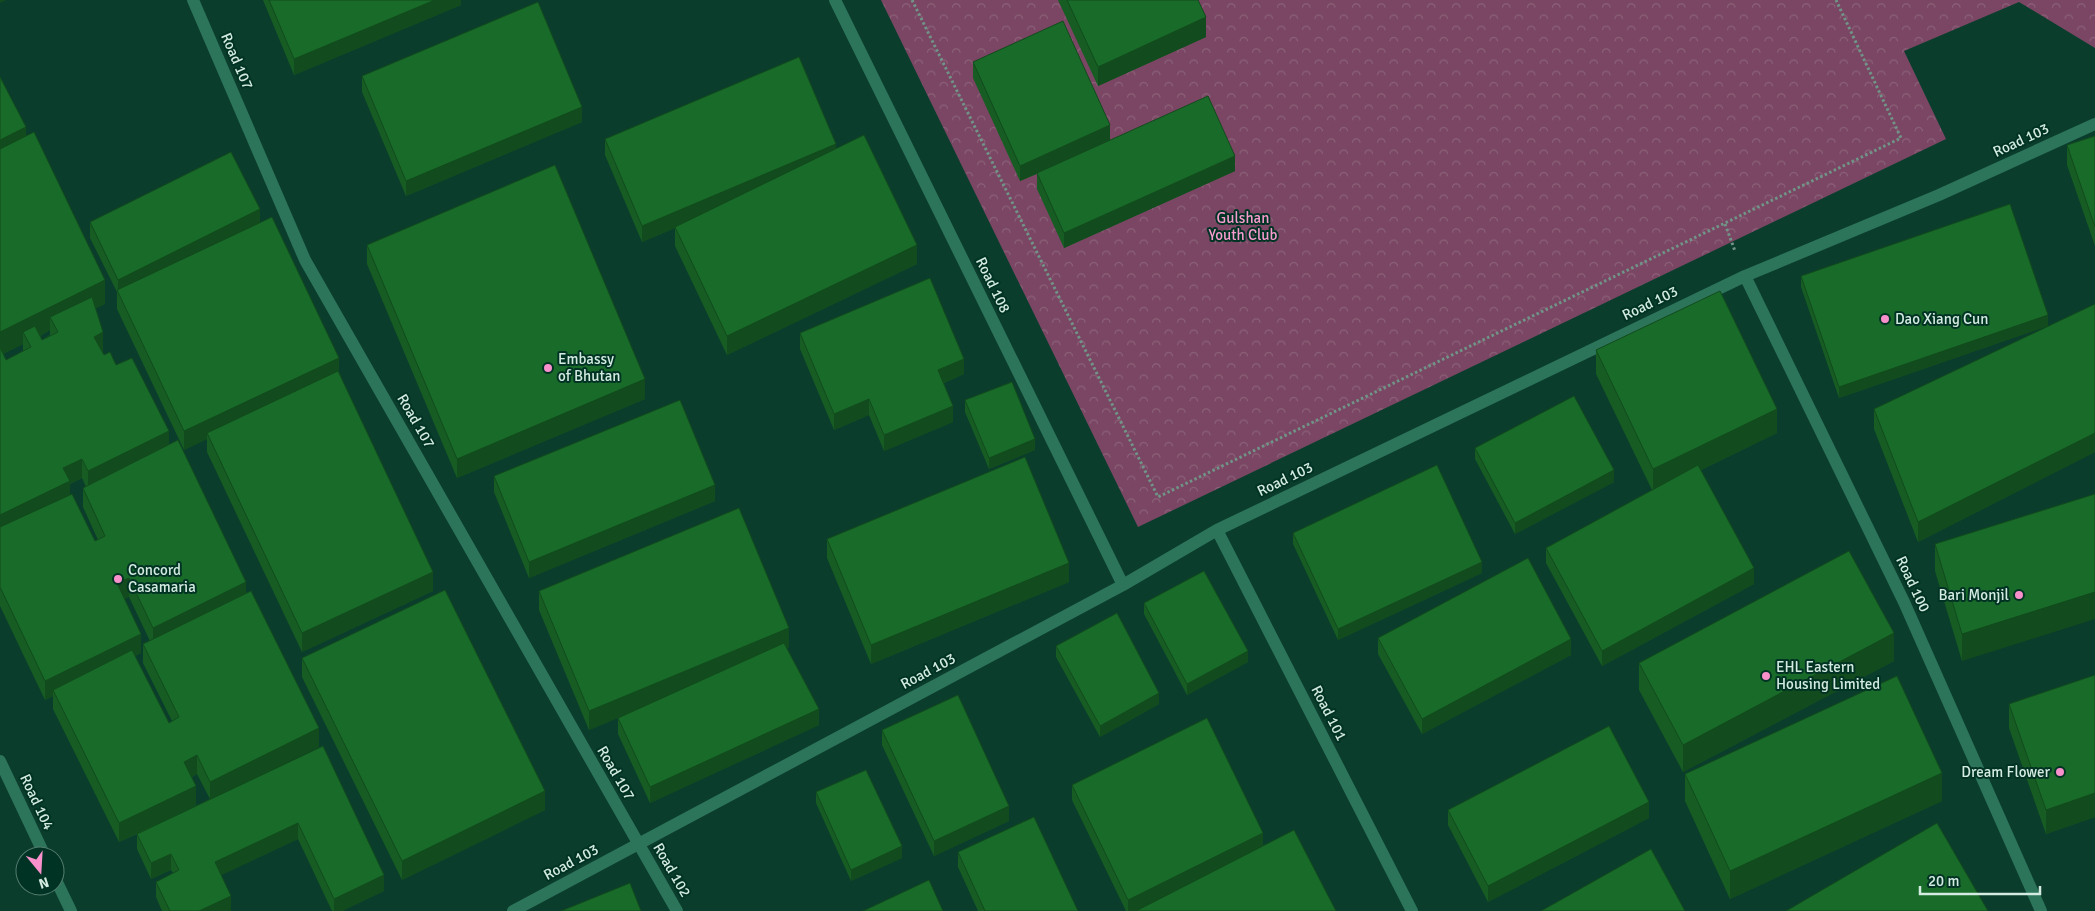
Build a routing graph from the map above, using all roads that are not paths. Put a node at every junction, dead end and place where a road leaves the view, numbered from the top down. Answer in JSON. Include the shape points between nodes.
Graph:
{"nodes":[{"id":1,"x":193,"y":0,"type":"edge"},
{"id":2,"x":835,"y":0,"type":"edge"},
{"id":3,"x":2095,"y":124,"type":"edge"},
{"id":4,"x":1745,"y":276,"type":"junction"},
{"id":5,"x":1217,"y":530,"type":"junction"},
{"id":6,"x":1123,"y":585,"type":"junction"},
{"id":7,"x":0,"y":761,"type":"edge"},
{"id":8,"x":639,"y":845,"type":"junction"},
{"id":9,"x":40,"y":846,"type":"edge"},
{"id":10,"x":64,"y":896,"type":"edge"},
{"id":11,"x":71,"y":911,"type":"edge"},
{"id":12,"x":513,"y":911,"type":"edge"},
{"id":13,"x":677,"y":911,"type":"edge"},
{"id":14,"x":1412,"y":911,"type":"edge"},
{"id":15,"x":2042,"y":911,"type":"edge"}],
"edges":[{"from":1,"to":8,"type":"street","name":"Road 107","via":[[305,260]]},
{"from":2,"to":6,"type":"street","name":"Road 108"},
{"from":3,"to":4,"type":"street","name":"Road 103","via":[[1939,195]]},
{"from":4,"to":5,"type":"street","name":"Road 103"},
{"from":4,"to":15,"type":"street","name":"Road 100","via":[[1904,602]]},
{"from":5,"to":6,"type":"street","name":"Road 103"},
{"from":5,"to":14,"type":"street","name":"Road 101"},
{"from":6,"to":8,"type":"street","name":"Road 103"},
{"from":7,"to":9,"type":"street","name":"Road 104"},
{"from":8,"to":12,"type":"street","name":"Road 103"},
{"from":8,"to":13,"type":"street","name":"Road 102"},
{"from":10,"to":11,"type":"street"}]}
